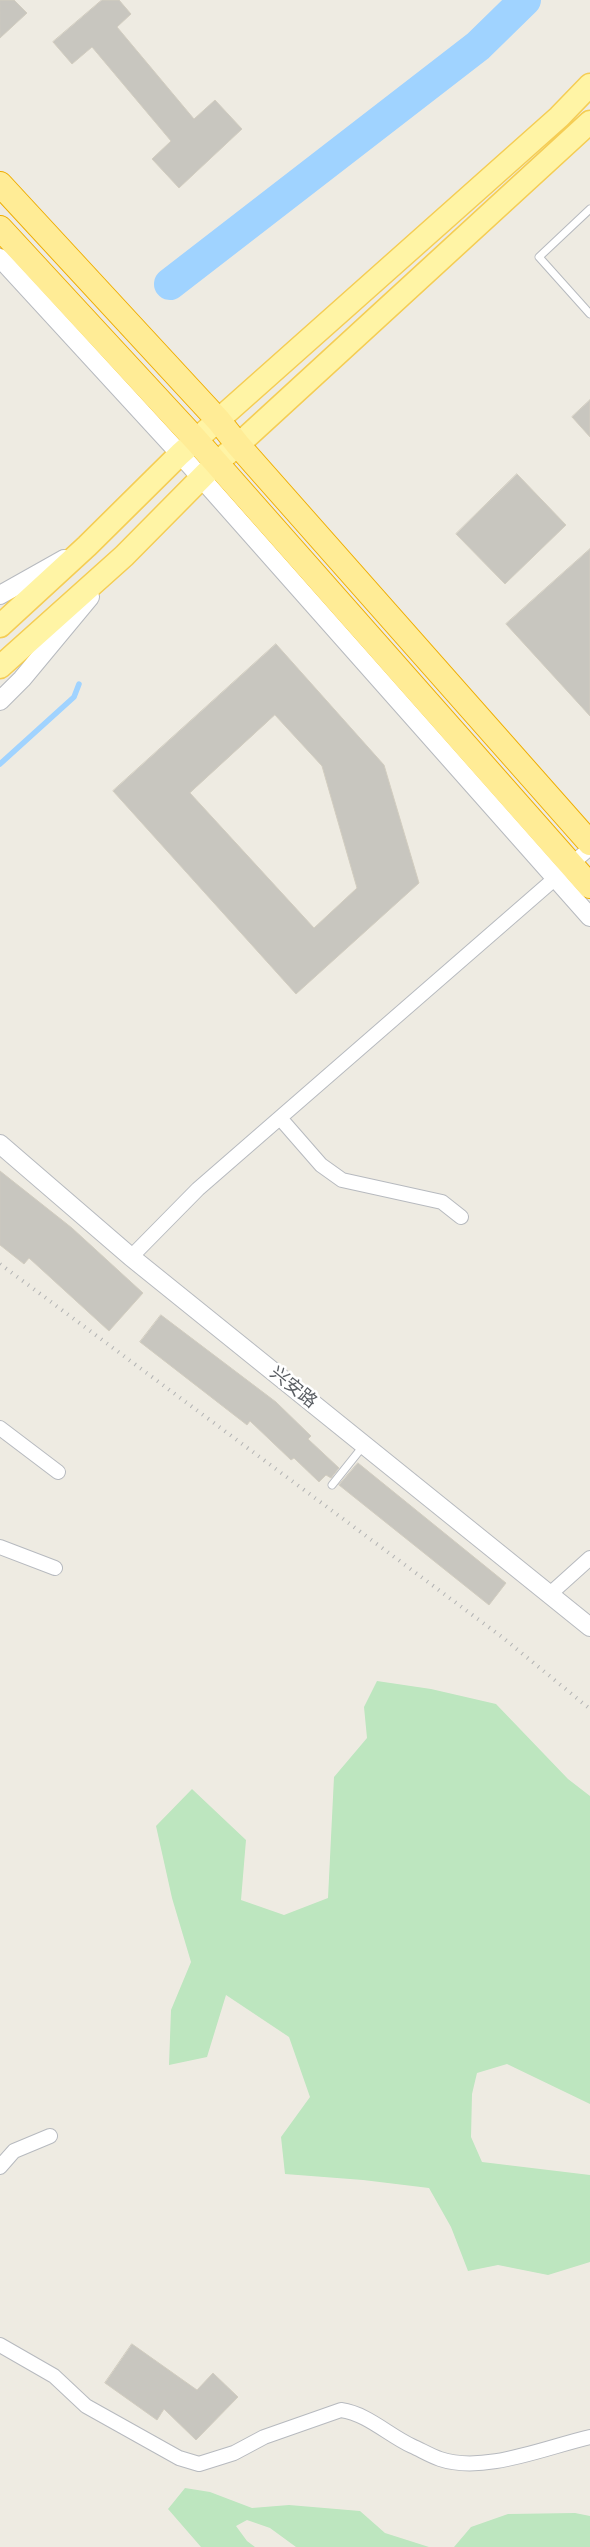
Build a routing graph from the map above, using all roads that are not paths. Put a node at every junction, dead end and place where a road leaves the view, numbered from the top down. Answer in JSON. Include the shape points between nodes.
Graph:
{"nodes":[{"id":1,"x":590,"y":85,"type":"edge"},
{"id":2,"x":590,"y":122,"type":"edge"},
{"id":3,"x":0,"y":184,"type":"edge"},
{"id":4,"x":590,"y":209,"type":"edge"},
{"id":5,"x":0,"y":228,"type":"edge"},
{"id":6,"x":0,"y":258,"type":"edge"},
{"id":7,"x":590,"y":314,"type":"edge"},
{"id":8,"x":219,"y":420,"type":"junction"},
{"id":9,"x":238,"y":445,"type":"junction"},
{"id":10,"x":188,"y":447,"type":"junction"},
{"id":11,"x":208,"y":470,"type":"junction"},
{"id":12,"x":87,"y":546,"type":"junction"},
{"id":13,"x":124,"y":556,"type":"junction"},
{"id":14,"x":0,"y":595,"type":"edge"},
{"id":15,"x":0,"y":626,"type":"edge"},
{"id":16,"x":0,"y":667,"type":"edge"},
{"id":17,"x":0,"y":701,"type":"edge"},
{"id":18,"x":590,"y":843,"type":"edge"},
{"id":19,"x":590,"y":848,"type":"edge"},
{"id":20,"x":563,"y":871,"type":"junction"},
{"id":21,"x":590,"y":886,"type":"edge"},
{"id":22,"x":590,"y":917,"type":"edge"},
{"id":23,"x":280,"y":1118,"type":"junction"},
{"id":24,"x":0,"y":1144,"type":"edge"},
{"id":25,"x":461,"y":1216,"type":"dead end"},
{"id":26,"x":131,"y":1257,"type":"junction"},
{"id":27,"x":0,"y":1428,"type":"edge"},
{"id":28,"x":364,"y":1445,"type":"junction"},
{"id":29,"x":58,"y":1472,"type":"dead end"},
{"id":30,"x":332,"y":1485,"type":"dead end"},
{"id":31,"x":0,"y":1548,"type":"edge"},
{"id":32,"x":590,"y":1558,"type":"edge"},
{"id":33,"x":55,"y":1568,"type":"dead end"},
{"id":34,"x":550,"y":1594,"type":"junction"},
{"id":35,"x":590,"y":1627,"type":"edge"},
{"id":36,"x":50,"y":2136,"type":"dead end"},
{"id":37,"x":0,"y":2167,"type":"edge"},
{"id":38,"x":0,"y":2345,"type":"edge"},
{"id":39,"x":590,"y":2437,"type":"edge"}],
"edges":[{"from":1,"to":8,"type":"main road","via":[[559,117]]},
{"from":2,"to":9,"type":"main road"},
{"from":3,"to":8,"type":"highway"},
{"from":4,"to":7,"type":"lane","via":[[539,257]]},
{"from":5,"to":10,"type":"highway"},
{"from":6,"to":10,"type":"street"},
{"from":8,"to":9,"type":"highway"},
{"from":8,"to":10,"type":"main road"},
{"from":9,"to":11,"type":"main road"},
{"from":9,"to":18,"type":"highway"},
{"from":10,"to":11,"type":"highway"},
{"from":10,"to":12,"type":"main road"},
{"from":11,"to":13,"type":"main road"},
{"from":11,"to":20,"type":"highway"},
{"from":12,"to":14,"type":"street"},
{"from":12,"to":15,"type":"main road"},
{"from":13,"to":16,"type":"main road"},
{"from":13,"to":17,"type":"street"},
{"from":19,"to":20,"type":"street"},
{"from":20,"to":21,"type":"highway"},
{"from":20,"to":22,"type":"street"},
{"from":20,"to":23,"type":"street"},
{"from":23,"to":25,"type":"street","via":[[321,1166],[342,1180],[442,1202]]},
{"from":23,"to":26,"type":"street","via":[[198,1190]]},
{"from":24,"to":26,"type":"street","name":"兴安路"},
{"from":26,"to":28,"type":"street","name":"兴安路"},
{"from":27,"to":29,"type":"street"},
{"from":28,"to":30,"type":"lane"},
{"from":28,"to":34,"type":"street","name":"兴安路"},
{"from":31,"to":33,"type":"street"},
{"from":32,"to":34,"type":"street"},
{"from":34,"to":35,"type":"street","name":"兴安路"},
{"from":36,"to":37,"type":"street","via":[[14,2150]]},
{"from":38,"to":39,"type":"street","via":[[54,2376],[94,2411],[179,2458],[200,2464],[341,2410],[372,2421],[398,2439],[441,2460],[475,2464]]}]}
